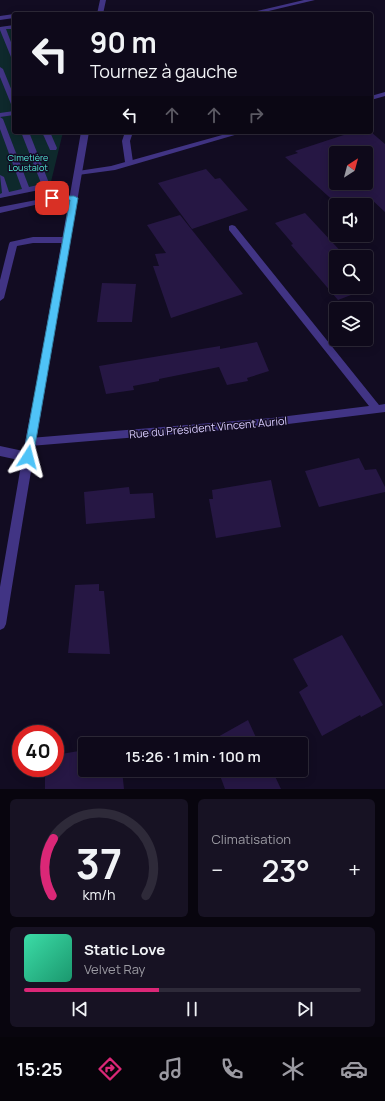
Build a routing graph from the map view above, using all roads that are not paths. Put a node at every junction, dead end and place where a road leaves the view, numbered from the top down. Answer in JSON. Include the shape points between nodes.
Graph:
{"nodes":[{"id":1,"x":103,"y":0,"type":"edge"},
{"id":2,"x":312,"y":0,"type":"edge"},
{"id":3,"x":100,"y":12,"type":"edge"},
{"id":4,"x":257,"y":12,"type":"edge"},
{"id":5,"x":0,"y":13,"type":"edge"},
{"id":6,"x":12,"y":17,"type":"edge"},
{"id":7,"x":12,"y":17,"type":"edge"},
{"id":8,"x":0,"y":18,"type":"edge"},
{"id":9,"x":12,"y":27,"type":"edge"},
{"id":10,"x":1,"y":28,"type":"edge"},
{"id":11,"x":12,"y":53,"type":"edge"},
{"id":12,"x":0,"y":69,"type":"edge"},
{"id":13,"x":385,"y":94,"type":"edge"},
{"id":14,"x":373,"y":97,"type":"edge"},
{"id":15,"x":12,"y":99,"type":"edge"},
{"id":16,"x":12,"y":113,"type":"edge"},
{"id":17,"x":0,"y":116,"type":"edge"},
{"id":18,"x":0,"y":119,"type":"edge"},
{"id":19,"x":26,"y":134,"type":"edge"},
{"id":20,"x":47,"y":134,"type":"edge"},
{"id":21,"x":85,"y":134,"type":"edge"},
{"id":22,"x":128,"y":134,"type":"edge"},
{"id":23,"x":234,"y":134,"type":"edge"},
{"id":24,"x":53,"y":148,"type":"dead end"},
{"id":25,"x":130,"y":162,"type":"junction"},
{"id":26,"x":78,"y":173,"type":"junction"},
{"id":27,"x":0,"y":177,"type":"edge"},
{"id":28,"x":26,"y":190,"type":"junction"},
{"id":29,"x":3,"y":196,"type":"edge"},
{"id":30,"x":74,"y":198,"type":"junction"},
{"id":31,"x":0,"y":210,"type":"edge"},
{"id":32,"x":232,"y":228,"type":"dead end"},
{"id":33,"x":67,"y":240,"type":"junction"},
{"id":34,"x":0,"y":298,"type":"edge"},
{"id":35,"x":381,"y":408,"type":"edge"},
{"id":36,"x":30,"y":442,"type":"junction"},
{"id":37,"x":0,"y":451,"type":"edge"},
{"id":38,"x":28,"y":457,"type":"junction"},
{"id":39,"x":0,"y":624,"type":"edge"}],
"edges":[{"from":1,"to":3,"type":"street"},
{"from":2,"to":4,"type":"street"},
{"from":5,"to":6,"type":"street"},
{"from":7,"to":8,"type":"street"},
{"from":9,"to":10,"type":"street"},
{"from":10,"to":11,"type":"street"},
{"from":12,"to":15,"type":"street"},
{"from":13,"to":14,"type":"street"},
{"from":16,"to":17,"type":"street"},
{"from":18,"to":28,"type":"street"},
{"from":19,"to":28,"type":"street","via":[[45,183],[41,187]]},
{"from":20,"to":24,"type":"street"},
{"from":21,"to":26,"type":"street"},
{"from":22,"to":25,"type":"street","via":[[126,141]]},
{"from":23,"to":25,"type":"street"},
{"from":25,"to":26,"type":"street","via":[[112,168]]},
{"from":26,"to":30,"type":"street"},
{"from":27,"to":29,"type":"street"},
{"from":28,"to":29,"type":"street"},
{"from":30,"to":31,"type":"street","via":[[52,198]]},
{"from":30,"to":33,"type":"street"},
{"from":32,"to":35,"type":"street"},
{"from":33,"to":34,"type":"street","via":[[33,240],[13,244]]},
{"from":33,"to":36,"type":"street"},
{"from":35,"to":36,"type":"street","name":"Rue du Président Vincent Auriol","via":[[272,422]]},
{"from":36,"to":38,"type":"street"},
{"from":37,"to":38,"type":"street"},
{"from":38,"to":39,"type":"street"}]}
